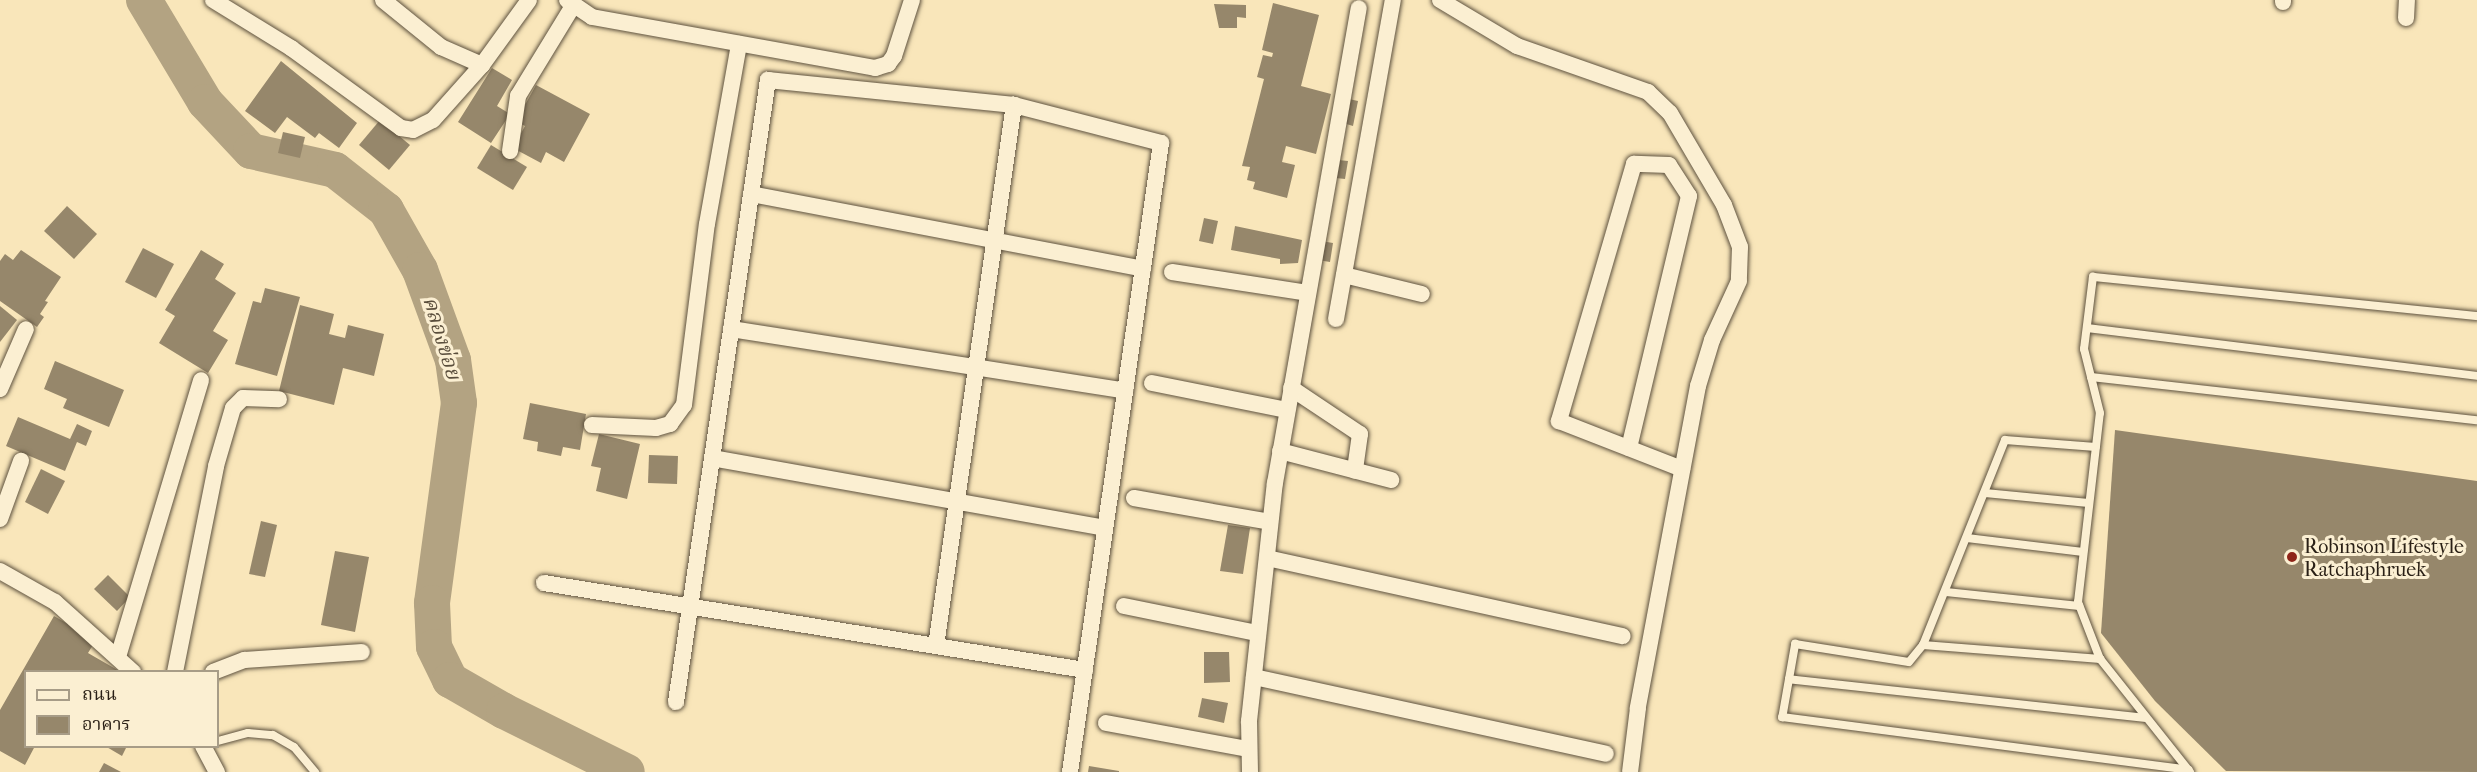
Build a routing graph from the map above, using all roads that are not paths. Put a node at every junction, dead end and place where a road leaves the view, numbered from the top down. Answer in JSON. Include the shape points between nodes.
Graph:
{"nodes":[{"id":1,"x":213,"y":0,"type":"edge"},
{"id":2,"x":383,"y":0,"type":"edge"},
{"id":3,"x":529,"y":0,"type":"edge"},
{"id":4,"x":912,"y":0,"type":"edge"},
{"id":5,"x":1393,"y":0,"type":"edge"},
{"id":6,"x":1440,"y":0,"type":"edge"},
{"id":7,"x":2407,"y":0,"type":"edge"},
{"id":8,"x":570,"y":3,"type":"edge"},
{"id":9,"x":1359,"y":8,"type":"dead end"},
{"id":10,"x":2406,"y":18,"type":"dead end"},
{"id":11,"x":739,"y":44,"type":"junction"},
{"id":12,"x":482,"y":65,"type":"junction"},
{"id":13,"x":1014,"y":105,"type":"junction"},
{"id":14,"x":510,"y":151,"type":"dead end"},
{"id":15,"x":751,"y":194,"type":"junction"},
{"id":16,"x":994,"y":240,"type":"junction"},
{"id":17,"x":1143,"y":269,"type":"junction"},
{"id":18,"x":1172,"y":272,"type":"dead end"},
{"id":19,"x":1344,"y":275,"type":"junction"},
{"id":20,"x":1307,"y":293,"type":"junction"},
{"id":21,"x":1422,"y":294,"type":"dead end"},
{"id":22,"x":2477,"y":316,"type":"edge"},
{"id":23,"x":1336,"y":319,"type":"dead end"},
{"id":24,"x":2087,"y":328,"type":"junction"},
{"id":25,"x":26,"y":329,"type":"dead end"},
{"id":26,"x":731,"y":329,"type":"junction"},
{"id":27,"x":976,"y":368,"type":"junction"},
{"id":28,"x":2477,"y":376,"type":"edge"},
{"id":29,"x":2091,"y":377,"type":"junction"},
{"id":30,"x":201,"y":380,"type":"dead end"},
{"id":31,"x":1152,"y":383,"type":"dead end"},
{"id":32,"x":1291,"y":388,"type":"junction"},
{"id":33,"x":0,"y":389,"type":"edge"},
{"id":34,"x":1125,"y":391,"type":"junction"},
{"id":35,"x":279,"y":399,"type":"dead end"},
{"id":36,"x":1287,"y":410,"type":"junction"},
{"id":37,"x":2477,"y":420,"type":"edge"},
{"id":38,"x":592,"y":425,"type":"dead end"},
{"id":39,"x":2096,"y":447,"type":"junction"},
{"id":40,"x":1629,"y":448,"type":"junction"},
{"id":41,"x":1280,"y":451,"type":"junction"},
{"id":42,"x":712,"y":458,"type":"junction"},
{"id":43,"x":21,"y":461,"type":"dead end"},
{"id":44,"x":1682,"y":469,"type":"junction"},
{"id":45,"x":1355,"y":471,"type":"junction"},
{"id":46,"x":1391,"y":480,"type":"dead end"},
{"id":47,"x":1985,"y":493,"type":"junction"},
{"id":48,"x":1134,"y":498,"type":"dead end"},
{"id":49,"x":957,"y":501,"type":"junction"},
{"id":50,"x":2089,"y":503,"type":"junction"},
{"id":51,"x":0,"y":519,"type":"edge"},
{"id":52,"x":1270,"y":522,"type":"junction"},
{"id":53,"x":1105,"y":528,"type":"junction"},
{"id":54,"x":1967,"y":538,"type":"junction"},
{"id":55,"x":2083,"y":552,"type":"junction"},
{"id":56,"x":1267,"y":558,"type":"junction"},
{"id":57,"x":0,"y":571,"type":"edge"},
{"id":58,"x":544,"y":583,"type":"dead end"},
{"id":59,"x":1946,"y":592,"type":"junction"},
{"id":60,"x":690,"y":606,"type":"junction"},
{"id":61,"x":1124,"y":606,"type":"dead end"},
{"id":62,"x":2079,"y":606,"type":"junction"},
{"id":63,"x":1257,"y":633,"type":"junction"},
{"id":64,"x":1623,"y":636,"type":"dead end"},
{"id":65,"x":1923,"y":645,"type":"junction"},
{"id":66,"x":936,"y":646,"type":"junction"},
{"id":67,"x":362,"y":652,"type":"dead end"},
{"id":68,"x":117,"y":657,"type":"junction"},
{"id":69,"x":2100,"y":659,"type":"junction"},
{"id":70,"x":131,"y":670,"type":"edge"},
{"id":71,"x":175,"y":670,"type":"edge"},
{"id":72,"x":218,"y":670,"type":"edge"},
{"id":73,"x":1085,"y":670,"type":"junction"},
{"id":74,"x":1254,"y":677,"type":"junction"},
{"id":75,"x":1789,"y":679,"type":"junction"},
{"id":76,"x":676,"y":702,"type":"dead end"},
{"id":77,"x":2146,"y":718,"type":"junction"},
{"id":78,"x":1106,"y":723,"type":"dead end"},
{"id":79,"x":219,"y":742,"type":"edge"},
{"id":80,"x":209,"y":748,"type":"edge"},
{"id":81,"x":1248,"y":749,"type":"junction"},
{"id":82,"x":1606,"y":754,"type":"dead end"},
{"id":83,"x":2189,"y":771,"type":"edge"},
{"id":84,"x":217,"y":772,"type":"edge"},
{"id":85,"x":315,"y":772,"type":"edge"},
{"id":86,"x":1070,"y":772,"type":"edge"},
{"id":87,"x":1250,"y":772,"type":"edge"},
{"id":88,"x":1630,"y":772,"type":"edge"}],
"edges":[{"from":1,"to":12,"type":"street","via":[[291,48],[401,128],[413,130],[433,120]]},
{"from":2,"to":12,"type":"street","via":[[441,47]]},
{"from":3,"to":12,"type":"street"},
{"from":4,"to":11,"type":"street","via":[[894,56],[888,64],[875,68]]},
{"from":5,"to":19,"type":"street"},
{"from":6,"to":44,"type":"street","via":[[1517,46],[1648,92],[1670,113],[1724,205],[1740,247],[1739,282],[1712,340],[1698,386]]},
{"from":7,"to":10,"type":"street"},
{"from":8,"to":11,"type":"street","via":[[592,17]]},
{"from":8,"to":14,"type":"street","via":[[518,96]]},
{"from":9,"to":20,"type":"street"},
{"from":11,"to":38,"type":"street","via":[[707,224],[684,405],[670,424],[656,428]]},
{"from":13,"to":15,"type":"street","via":[[768,80]]},
{"from":13,"to":16,"type":"street"},
{"from":13,"to":17,"type":"street","via":[[1161,143]]},
{"from":15,"to":16,"type":"street"},
{"from":15,"to":26,"type":"street"},
{"from":16,"to":17,"type":"street"},
{"from":16,"to":27,"type":"street"},
{"from":17,"to":34,"type":"street"},
{"from":18,"to":20,"type":"street"},
{"from":19,"to":21,"type":"street"},
{"from":19,"to":23,"type":"street"},
{"from":20,"to":32,"type":"street"},
{"from":22,"to":24,"type":"lane","via":[[2093,277]]},
{"from":24,"to":28,"type":"lane"},
{"from":24,"to":29,"type":"lane","via":[[2084,349]]},
{"from":25,"to":33,"type":"street"},
{"from":26,"to":27,"type":"street"},
{"from":26,"to":42,"type":"street"},
{"from":27,"to":34,"type":"street"},
{"from":27,"to":49,"type":"street"},
{"from":29,"to":37,"type":"lane"},
{"from":29,"to":39,"type":"lane","via":[[2100,413]]},
{"from":30,"to":68,"type":"street"},
{"from":31,"to":36,"type":"street"},
{"from":32,"to":36,"type":"street"},
{"from":32,"to":45,"type":"street","via":[[1360,434]]},
{"from":34,"to":53,"type":"street"},
{"from":35,"to":71,"type":"street","via":[[243,398],[233,408],[216,466]]},
{"from":36,"to":41,"type":"street"},
{"from":39,"to":47,"type":"lane","via":[[2005,440]]},
{"from":39,"to":50,"type":"lane"},
{"from":40,"to":40,"type":"street","via":[[1559,422],[1634,164],[1669,165],[1689,196]]},
{"from":40,"to":44,"type":"street"},
{"from":41,"to":45,"type":"street"},
{"from":41,"to":52,"type":"street"},
{"from":42,"to":49,"type":"street"},
{"from":42,"to":60,"type":"street"},
{"from":43,"to":51,"type":"street"},
{"from":44,"to":88,"type":"street"},
{"from":45,"to":46,"type":"street"},
{"from":47,"to":50,"type":"lane"},
{"from":47,"to":54,"type":"lane"},
{"from":48,"to":52,"type":"street"},
{"from":49,"to":53,"type":"street"},
{"from":49,"to":66,"type":"street"},
{"from":50,"to":55,"type":"lane"},
{"from":52,"to":56,"type":"street"},
{"from":53,"to":73,"type":"street"},
{"from":54,"to":55,"type":"lane"},
{"from":54,"to":59,"type":"lane"},
{"from":55,"to":62,"type":"lane"},
{"from":56,"to":63,"type":"street"},
{"from":56,"to":64,"type":"street"},
{"from":57,"to":68,"type":"street","via":[[55,602]]},
{"from":58,"to":60,"type":"street"},
{"from":59,"to":62,"type":"lane"},
{"from":59,"to":65,"type":"lane"},
{"from":60,"to":66,"type":"street"},
{"from":60,"to":76,"type":"street"},
{"from":61,"to":63,"type":"street"},
{"from":62,"to":69,"type":"lane"},
{"from":63,"to":74,"type":"street"},
{"from":65,"to":69,"type":"lane"},
{"from":65,"to":75,"type":"lane","via":[[1909,662],[1795,644]]},
{"from":66,"to":73,"type":"street"},
{"from":67,"to":72,"type":"street","via":[[245,660]]},
{"from":68,"to":70,"type":"street"},
{"from":69,"to":77,"type":"lane"},
{"from":73,"to":86,"type":"street"},
{"from":74,"to":81,"type":"street"},
{"from":74,"to":82,"type":"street"},
{"from":75,"to":77,"type":"lane"},
{"from":75,"to":83,"type":"lane","via":[[1782,717]]},
{"from":77,"to":83,"type":"lane"},
{"from":78,"to":81,"type":"street"},
{"from":79,"to":85,"type":"lane","via":[[248,734],[273,735],[294,747]]},
{"from":80,"to":84,"type":"street"},
{"from":81,"to":87,"type":"street"}]}
